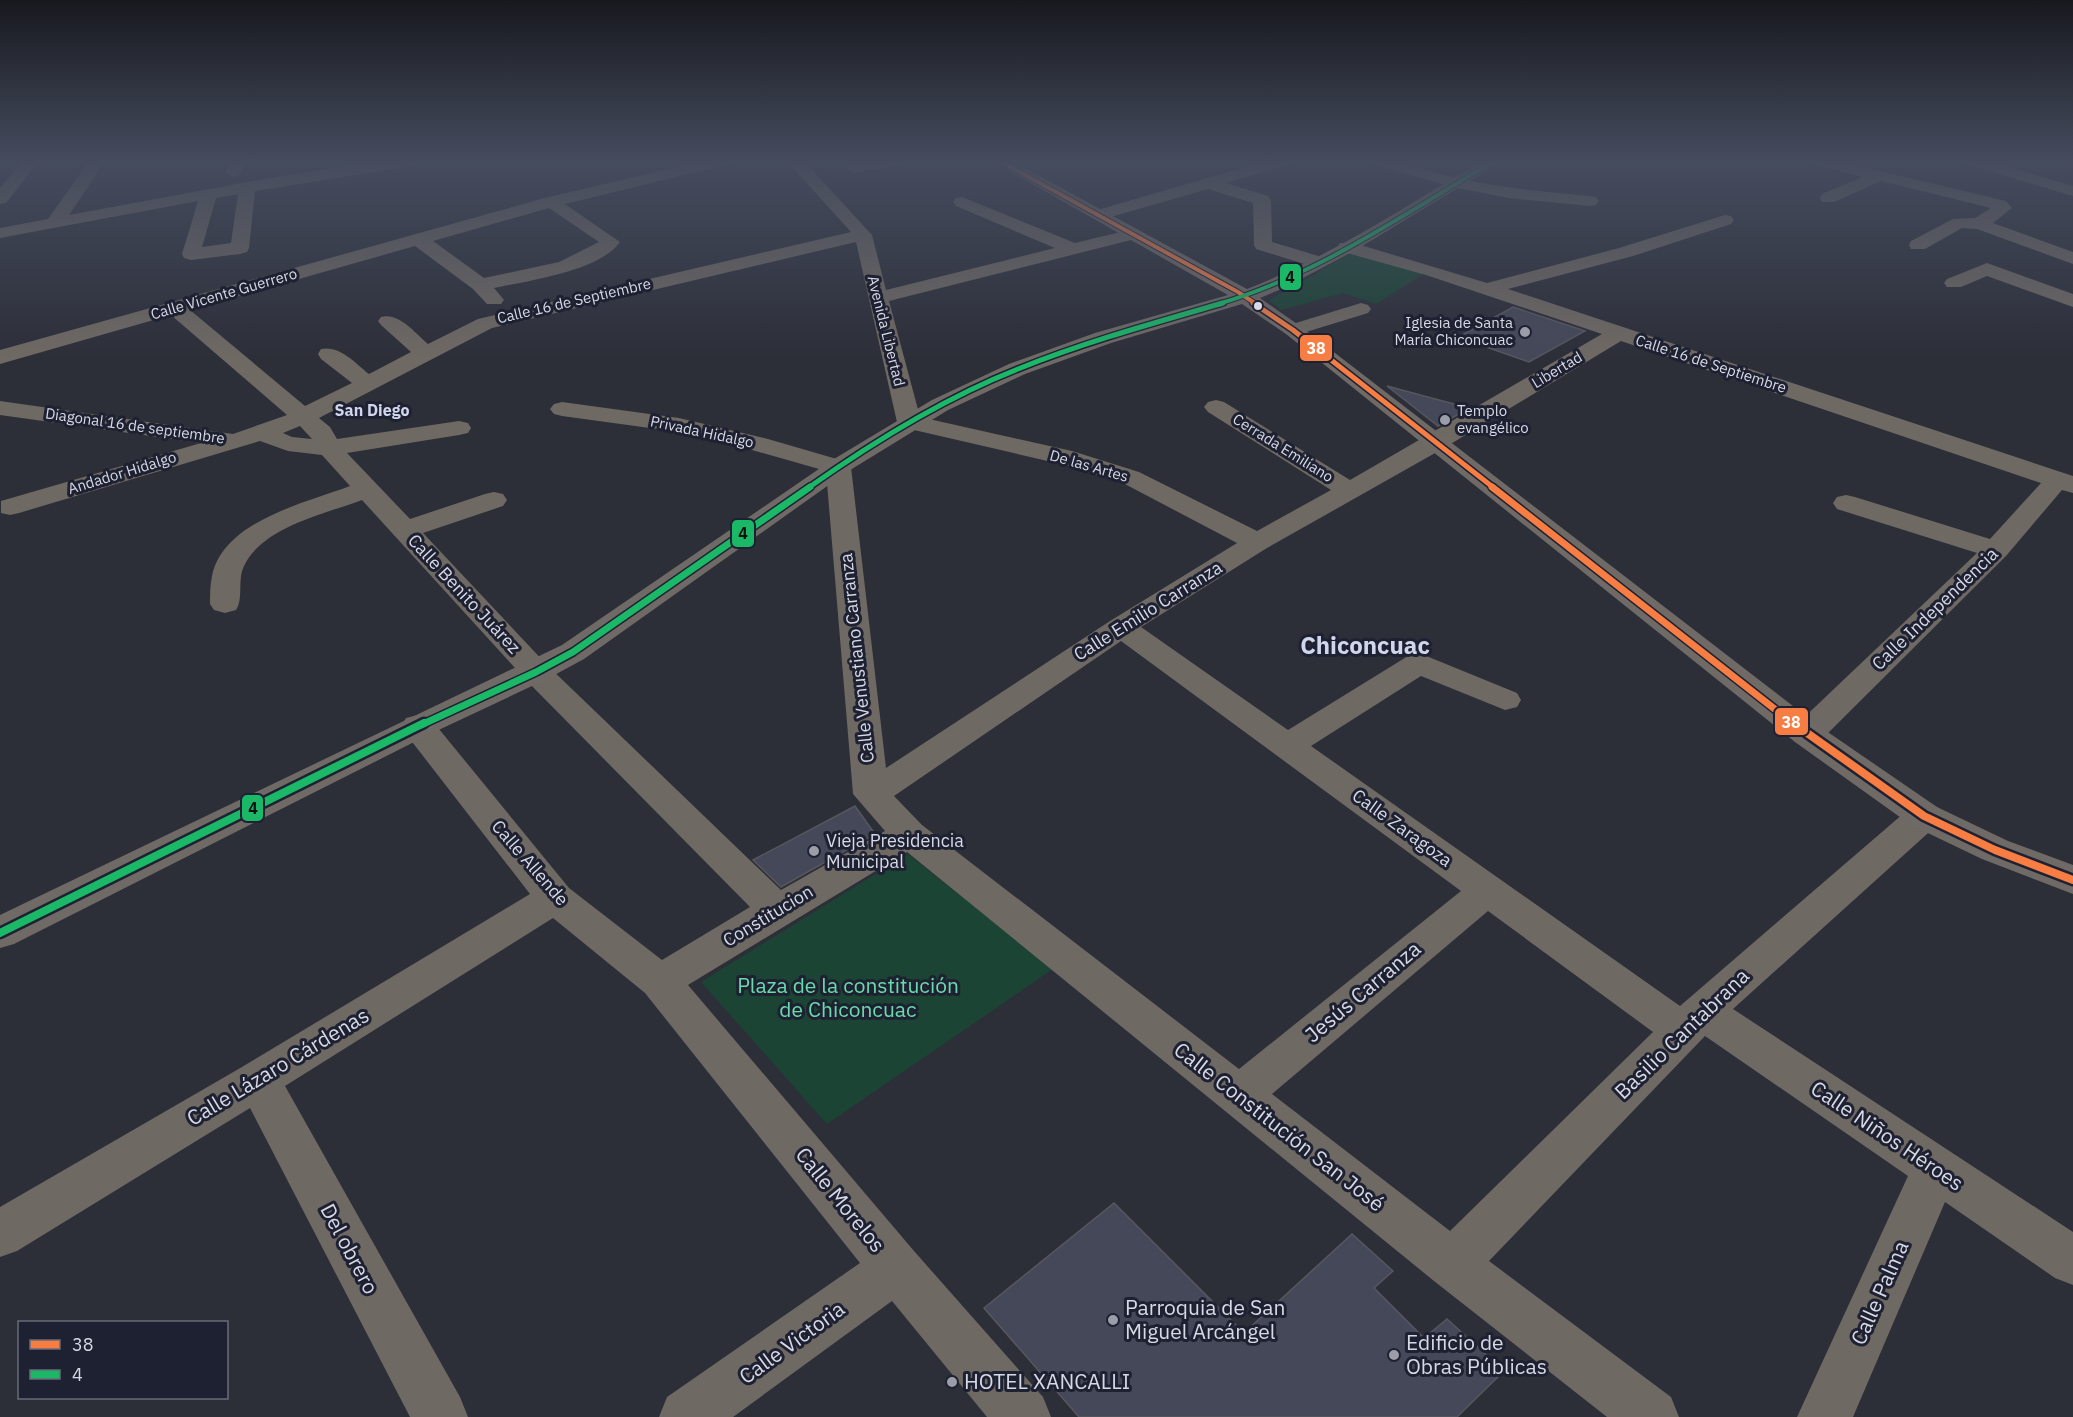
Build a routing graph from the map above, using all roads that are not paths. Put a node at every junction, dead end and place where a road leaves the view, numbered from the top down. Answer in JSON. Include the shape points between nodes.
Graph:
{"nodes":[{"id":1,"x":35,"y":226,"type":"edge"},
{"id":2,"x":199,"y":226,"type":"edge"},
{"id":3,"x":243,"y":226,"type":"edge"},
{"id":4,"x":464,"y":226,"type":"edge"},
{"id":5,"x":587,"y":226,"type":"edge"},
{"id":6,"x":855,"y":226,"type":"edge"},
{"id":7,"x":1019,"y":226,"type":"edge"},
{"id":8,"x":1119,"y":226,"type":"edge"},
{"id":9,"x":1262,"y":226,"type":"edge"},
{"id":10,"x":1383,"y":226,"type":"edge"},
{"id":11,"x":1706,"y":226,"type":"edge"},
{"id":12,"x":1953,"y":226,"type":"edge"},
{"id":13,"x":1985,"y":226,"type":"edge"},
{"id":14,"x":0,"y":233,"type":"edge"},
{"id":15,"x":1132,"y":234,"type":"junction"},
{"id":16,"x":863,"y":235,"type":"junction"},
{"id":17,"x":418,"y":239,"type":"junction"},
{"id":18,"x":1918,"y":244,"type":"dead end"},
{"id":19,"x":1347,"y":247,"type":"junction"},
{"id":20,"x":1073,"y":249,"type":"junction"},
{"id":21,"x":2073,"y":258,"type":"edge"},
{"id":22,"x":1318,"y":262,"type":"junction"},
{"id":23,"x":1954,"y":283,"type":"dead end"},
{"id":24,"x":480,"y":285,"type":"junction"},
{"id":25,"x":1486,"y":289,"type":"junction"},
{"id":26,"x":1246,"y":296,"type":"junction"},
{"id":27,"x":878,"y":297,"type":"junction"},
{"id":28,"x":2073,"y":300,"type":"edge"},
{"id":29,"x":175,"y":308,"type":"junction"},
{"id":30,"x":1361,"y":309,"type":"dead end"},
{"id":31,"x":509,"y":315,"type":"junction"},
{"id":32,"x":388,"y":321,"type":"dead end"},
{"id":33,"x":1293,"y":330,"type":"junction"},
{"id":34,"x":1618,"y":334,"type":"junction"},
{"id":35,"x":329,"y":354,"type":"dead end"},
{"id":36,"x":425,"y":354,"type":"junction"},
{"id":37,"x":0,"y":357,"type":"edge"},
{"id":38,"x":367,"y":384,"type":"junction"},
{"id":39,"x":1216,"y":407,"type":"dead end"},
{"id":40,"x":0,"y":408,"type":"edge"},
{"id":41,"x":562,"y":409,"type":"dead end"},
{"id":42,"x":303,"y":417,"type":"junction"},
{"id":43,"x":909,"y":422,"type":"junction"},
{"id":44,"x":459,"y":428,"type":"dead end"},
{"id":45,"x":261,"y":433,"type":"junction"},
{"id":46,"x":235,"y":440,"type":"junction"},
{"id":47,"x":1435,"y":443,"type":"junction"},
{"id":48,"x":329,"y":448,"type":"junction"},
{"id":49,"x":838,"y":467,"type":"junction"},
{"id":50,"x":2065,"y":482,"type":"edge"},
{"id":51,"x":367,"y":489,"type":"junction"},
{"id":52,"x":1349,"y":490,"type":"junction"},
{"id":53,"x":494,"y":500,"type":"dead end"},
{"id":54,"x":1846,"y":502,"type":"dead end"},
{"id":55,"x":10,"y":507,"type":"dead end"},
{"id":56,"x":405,"y":530,"type":"junction"},
{"id":57,"x":1257,"y":542,"type":"junction"},
{"id":58,"x":1996,"y":550,"type":"junction"},
{"id":59,"x":225,"y":604,"type":"dead end"},
{"id":60,"x":1121,"y":627,"type":"junction"},
{"id":61,"x":536,"y":672,"type":"junction"},
{"id":62,"x":1505,"y":700,"type":"dead end"},
{"id":63,"x":418,"y":726,"type":"junction"},
{"id":64,"x":1807,"y":734,"type":"junction"},
{"id":65,"x":1287,"y":746,"type":"junction"},
{"id":66,"x":871,"y":794,"type":"junction"},
{"id":67,"x":1924,"y":816,"type":"junction"},
{"id":68,"x":909,"y":834,"type":"junction"},
{"id":69,"x":2073,"y":879,"type":"edge"},
{"id":70,"x":1488,"y":890,"type":"junction"},
{"id":71,"x":555,"y":898,"type":"junction"},
{"id":72,"x":777,"y":910,"type":"junction"},
{"id":73,"x":0,"y":933,"type":"edge"},
{"id":74,"x":660,"y":981,"type":"junction"},
{"id":75,"x":1692,"y":1020,"type":"junction"},
{"id":76,"x":258,"y":1080,"type":"junction"},
{"id":77,"x":1239,"y":1095,"type":"junction"},
{"id":78,"x":1935,"y":1169,"type":"junction"},
{"id":79,"x":0,"y":1234,"type":"edge"},
{"id":80,"x":2073,"y":1261,"type":"edge"},
{"id":81,"x":1452,"y":1264,"type":"junction"},
{"id":82,"x":896,"y":1268,"type":"junction"},
{"id":83,"x":440,"y":1417,"type":"edge"},
{"id":84,"x":687,"y":1417,"type":"edge"},
{"id":85,"x":1023,"y":1417,"type":"edge"},
{"id":86,"x":1651,"y":1417,"type":"edge"},
{"id":87,"x":1825,"y":1417,"type":"edge"}],
"edges":[{"from":1,"to":14,"type":"street"},
{"from":2,"to":3,"type":"street","via":[[191,254],[240,248]]},
{"from":4,"to":17,"type":"street","name":"Calle Vicente Guerrero"},
{"from":5,"to":24,"type":"street","via":[[611,242],[595,254],[567,265]]},
{"from":6,"to":16,"type":"street","name":"Avenida Libertad"},
{"from":7,"to":20,"type":"street"},
{"from":8,"to":15,"type":"main road"},
{"from":9,"to":22,"type":"street","via":[[1263,245]]},
{"from":10,"to":19,"type":"main road"},
{"from":11,"to":25,"type":"street"},
{"from":12,"to":18,"type":"street"},
{"from":13,"to":21,"type":"street"},
{"from":15,"to":20,"type":"street"},
{"from":15,"to":26,"type":"main road"},
{"from":16,"to":27,"type":"street","name":"Avenida Libertad"},
{"from":16,"to":31,"type":"street","name":"Calle 16 de Septiembre"},
{"from":17,"to":24,"type":"street"},
{"from":17,"to":29,"type":"street","name":"Calle Vicente Guerrero"},
{"from":19,"to":22,"type":"main road"},
{"from":19,"to":25,"type":"street","name":"Calle 16 de Septiembre"},
{"from":20,"to":27,"type":"street"},
{"from":22,"to":26,"type":"main road"},
{"from":23,"to":28,"type":"street","via":[[1987,269]]},
{"from":24,"to":31,"type":"street"},
{"from":25,"to":34,"type":"street","name":"Calle 16 de Septiembre"},
{"from":26,"to":33,"type":"main road"},
{"from":26,"to":43,"type":"main road","via":[[1103,338],[1017,369]]},
{"from":27,"to":43,"type":"street","name":"Avenida Libertad"},
{"from":29,"to":37,"type":"street","name":"Calle Vicente Guerrero"},
{"from":29,"to":42,"type":"street","name":"Calle Benito Juárez"},
{"from":30,"to":33,"type":"street"},
{"from":31,"to":36,"type":"street","name":"Calle 16 de Septiembre"},
{"from":32,"to":36,"type":"street"},
{"from":33,"to":47,"type":"main road"},
{"from":34,"to":47,"type":"street","name":"Libertad"},
{"from":34,"to":50,"type":"street","name":"Calle 16 de Septiembre"},
{"from":35,"to":38,"type":"street"},
{"from":36,"to":38,"type":"street","name":"Calle 16 de Septiembre"},
{"from":38,"to":42,"type":"street","name":"Calle 16 de Septiembre"},
{"from":39,"to":52,"type":"street","name":"Cerrada Emiliano"},
{"from":40,"to":46,"type":"street","name":"Diagonal 16 de septiembre"},
{"from":41,"to":49,"type":"street","name":"Privada Hidalgo","via":[[679,425]]},
{"from":42,"to":45,"type":"street","name":"Diagonal 16 de septiembre"},
{"from":42,"to":48,"type":"street","name":"Calle Benito Juárez","via":[[321,432]]},
{"from":43,"to":49,"type":"main road"},
{"from":43,"to":57,"type":"street","name":"De las Artes","via":[[1072,459],[1130,477]]},
{"from":44,"to":48,"type":"street"},
{"from":45,"to":46,"type":"street","name":"Diagonal 16 de septiembre"},
{"from":45,"to":48,"type":"street","via":[[288,444]]},
{"from":46,"to":55,"type":"street","name":"Andador Hidalgo"},
{"from":47,"to":52,"type":"street","name":"Calle Emilio Carranza"},
{"from":47,"to":64,"type":"main road"},
{"from":48,"to":51,"type":"street","name":"Calle Benito Juárez"},
{"from":49,"to":61,"type":"main road","via":[[573,651]]},
{"from":49,"to":66,"type":"street","name":"Calle Venustiano Carranza"},
{"from":50,"to":58,"type":"street","name":"Calle Independencia"},
{"from":51,"to":56,"type":"street","name":"Calle Benito Juárez"},
{"from":51,"to":59,"type":"street","via":[[272,524],[248,539],[226,573]]},
{"from":52,"to":57,"type":"street","name":"Calle Emilio Carranza"},
{"from":53,"to":56,"type":"street"},
{"from":54,"to":58,"type":"street"},
{"from":56,"to":61,"type":"street","name":"Calle Benito Juárez"},
{"from":57,"to":60,"type":"street","name":"Calle Emilio Carranza"},
{"from":58,"to":64,"type":"street","name":"Calle Independencia"},
{"from":60,"to":65,"type":"street","name":"Calle Zaragoza"},
{"from":60,"to":66,"type":"street","name":"Calle Emilio Carranza"},
{"from":61,"to":63,"type":"main road"},
{"from":61,"to":72,"type":"street","name":"Calle Benito Juárez"},
{"from":62,"to":65,"type":"street","via":[[1419,663]]},
{"from":63,"to":71,"type":"street","name":"Calle Allende"},
{"from":63,"to":73,"type":"main road"},
{"from":64,"to":67,"type":"main road"},
{"from":65,"to":70,"type":"street","name":"Calle Zaragoza"},
{"from":66,"to":68,"type":"street"},
{"from":67,"to":69,"type":"main road","via":[[1995,850]]},
{"from":67,"to":75,"type":"street","name":"Basilio Cantabrana"},
{"from":68,"to":72,"type":"street","name":"Constitucion"},
{"from":68,"to":77,"type":"street","name":"Calle Constitución San José"},
{"from":70,"to":75,"type":"street","name":"Calle Zaragoza"},
{"from":70,"to":77,"type":"street","name":"Jesús Carranza"},
{"from":71,"to":74,"type":"street","name":"Calle Allende"},
{"from":71,"to":76,"type":"street","name":"Calle Lázaro Cárdenas"},
{"from":72,"to":74,"type":"street","name":"Constitucion"},
{"from":74,"to":82,"type":"street","name":"Calle Morelos"},
{"from":75,"to":78,"type":"street","name":"Calle Niños Héroes"},
{"from":75,"to":81,"type":"street","name":"Basilio Cantabrana"},
{"from":76,"to":79,"type":"street","name":"Calle Lázaro Cárdenas"},
{"from":76,"to":83,"type":"street","name":"Del obrero"},
{"from":77,"to":81,"type":"street","name":"Calle Constitución San José"},
{"from":78,"to":80,"type":"street","name":"Calle Niños Héroes"},
{"from":78,"to":87,"type":"street","name":"Calle Palma"},
{"from":81,"to":86,"type":"street","name":"Calle Constitución San José"},
{"from":82,"to":84,"type":"street","name":"Calle Victoria"},
{"from":82,"to":85,"type":"street","name":"Calle Morelos"}]}
